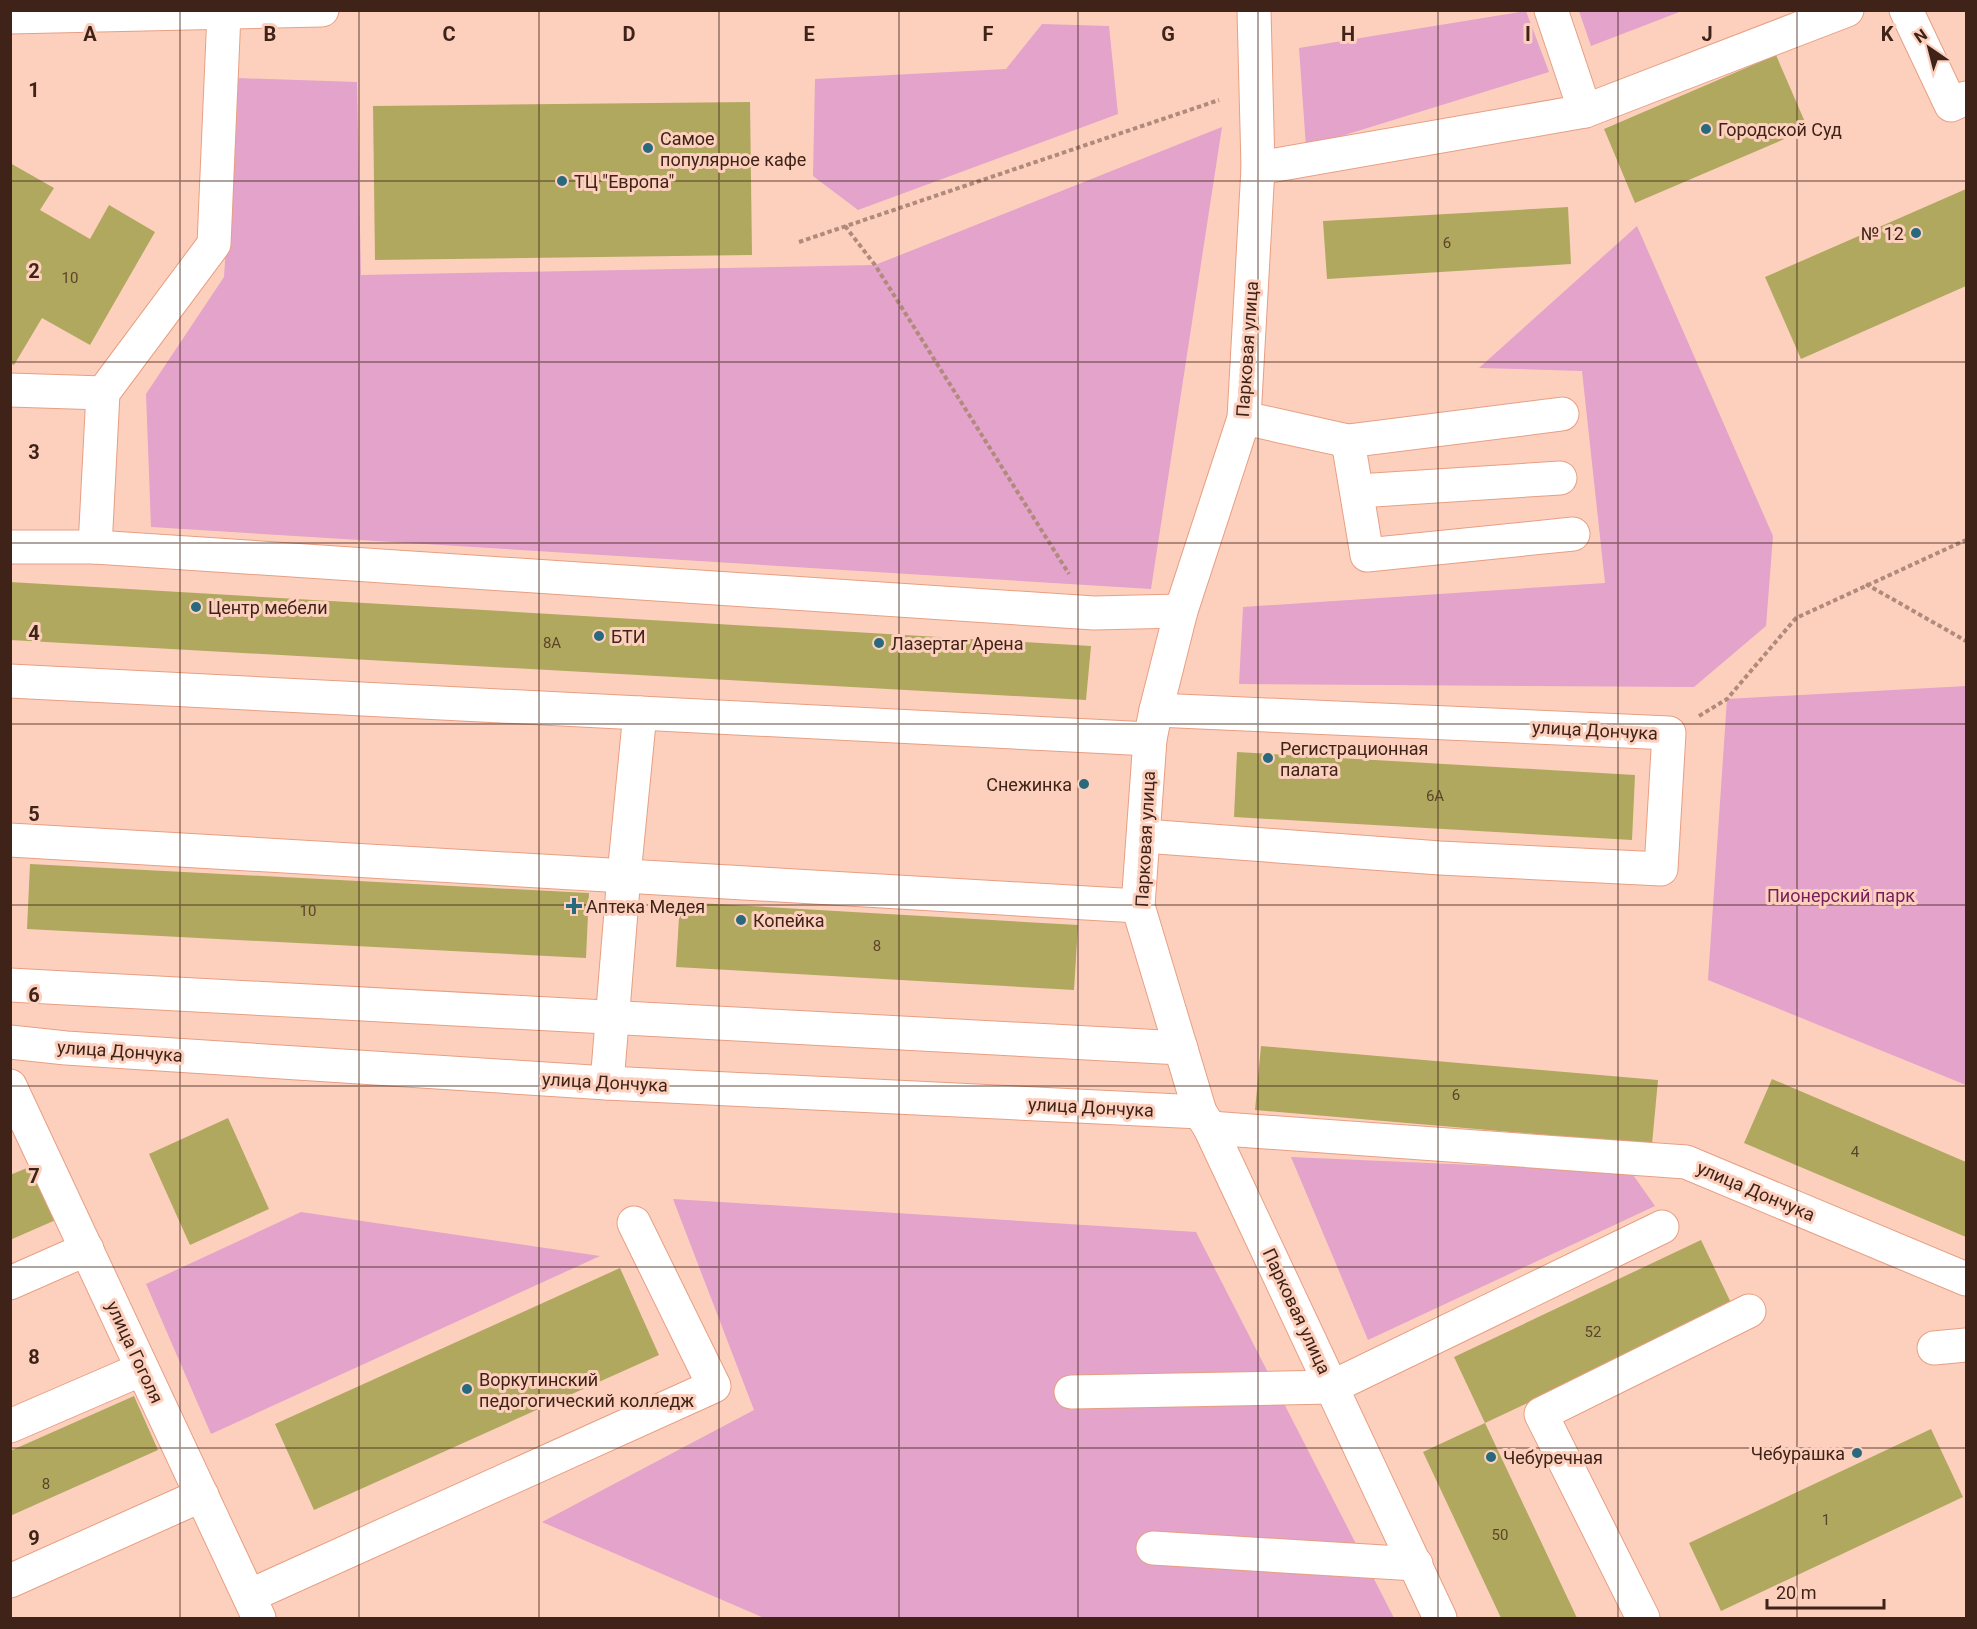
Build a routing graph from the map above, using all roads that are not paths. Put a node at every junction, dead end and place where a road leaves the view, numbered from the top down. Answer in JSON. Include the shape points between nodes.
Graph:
{"nodes":[{"id":1,"x":322,"y":10,"type":"edge"},
{"id":2,"x":1254,"y":10,"type":"edge"},
{"id":3,"x":1551,"y":10,"type":"edge"},
{"id":4,"x":1847,"y":10,"type":"edge"},
{"id":5,"x":1906,"y":10,"type":"edge"},
{"id":6,"x":224,"y":13,"type":"junction"},
{"id":7,"x":10,"y":17,"type":"edge"},
{"id":8,"x":1966,"y":98,"type":"edge"},
{"id":9,"x":1585,"y":111,"type":"junction"},
{"id":10,"x":1258,"y":168,"type":"junction"},
{"id":11,"x":10,"y":390,"type":"edge"},
{"id":12,"x":103,"y":393,"type":"junction"},
{"id":13,"x":1562,"y":414,"type":"dead end"},
{"id":14,"x":1244,"y":418,"type":"junction"},
{"id":15,"x":1348,"y":441,"type":"junction"},
{"id":16,"x":1560,"y":478,"type":"dead end"},
{"id":17,"x":1358,"y":491,"type":"junction"},
{"id":18,"x":1573,"y":534,"type":"dead end"},
{"id":19,"x":10,"y":547,"type":"edge"},
{"id":20,"x":95,"y":547,"type":"junction"},
{"id":21,"x":1181,"y":611,"type":"junction"},
{"id":22,"x":10,"y":681,"type":"edge"},
{"id":23,"x":640,"y":713,"type":"junction"},
{"id":24,"x":1153,"y":725,"type":"junction"},
{"id":25,"x":1144,"y":836,"type":"junction"},
{"id":26,"x":10,"y":840,"type":"edge"},
{"id":27,"x":624,"y":875,"type":"junction"},
{"id":28,"x":1138,"y":906,"type":"junction"},
{"id":29,"x":10,"y":985,"type":"edge"},
{"id":30,"x":612,"y":1018,"type":"junction"},
{"id":31,"x":10,"y":1042,"type":"edge"},
{"id":32,"x":1181,"y":1048,"type":"junction"},
{"id":33,"x":607,"y":1083,"type":"junction"},
{"id":34,"x":10,"y":1086,"type":"edge"},
{"id":35,"x":1205,"y":1120,"type":"junction"},
{"id":36,"x":22,"y":1141,"type":"edge"},
{"id":37,"x":634,"y":1223,"type":"dead end"},
{"id":38,"x":1662,"y":1227,"type":"dead end"},
{"id":39,"x":87,"y":1249,"type":"junction"},
{"id":40,"x":1966,"y":1279,"type":"edge"},
{"id":41,"x":10,"y":1283,"type":"edge"},
{"id":42,"x":1749,"y":1311,"type":"dead end"},
{"id":43,"x":1966,"y":1345,"type":"edge"},
{"id":44,"x":1934,"y":1348,"type":"dead end"},
{"id":45,"x":142,"y":1368,"type":"junction"},
{"id":46,"x":1332,"y":1387,"type":"junction"},
{"id":47,"x":1071,"y":1392,"type":"dead end"},
{"id":48,"x":10,"y":1426,"type":"edge"},
{"id":49,"x":202,"y":1495,"type":"junction"},
{"id":50,"x":1154,"y":1548,"type":"dead end"},
{"id":51,"x":1416,"y":1564,"type":"junction"},
{"id":52,"x":10,"y":1581,"type":"edge"},
{"id":53,"x":251,"y":1611,"type":"edge"},
{"id":54,"x":1440,"y":1618,"type":"edge"},
{"id":55,"x":1642,"y":1618,"type":"edge"}],
"edges":[{"from":1,"to":6,"type":"street"},
{"from":2,"to":10,"type":"street","name":"Парковая улица"},
{"from":3,"to":9,"type":"street"},
{"from":4,"to":9,"type":"street"},
{"from":5,"to":8,"type":"street","via":[[1951,105]]},
{"from":6,"to":7,"type":"street"},
{"from":6,"to":12,"type":"street","via":[[214,244]]},
{"from":9,"to":10,"type":"street"},
{"from":10,"to":14,"type":"street","name":"Парковая улица"},
{"from":11,"to":12,"type":"street"},
{"from":12,"to":20,"type":"street"},
{"from":13,"to":15,"type":"street"},
{"from":14,"to":15,"type":"street"},
{"from":14,"to":21,"type":"street","name":"Парковая улица"},
{"from":15,"to":17,"type":"street"},
{"from":16,"to":17,"type":"street"},
{"from":17,"to":18,"type":"street","via":[[1367,555]]},
{"from":19,"to":20,"type":"street"},
{"from":20,"to":21,"type":"street","via":[[1094,613]]},
{"from":21,"to":24,"type":"street","name":"Парковая улица"},
{"from":22,"to":23,"type":"street","name":"улица Дончука"},
{"from":23,"to":24,"type":"street","name":"улица Дончука"},
{"from":23,"to":27,"type":"street"},
{"from":24,"to":25,"type":"street","name":"Парковая улица"},
{"from":24,"to":25,"type":"street","name":"улица Дончука","via":[[1669,733],[1661,869]]},
{"from":25,"to":28,"type":"street","name":"Парковая улица"},
{"from":26,"to":27,"type":"street"},
{"from":27,"to":28,"type":"street"},
{"from":27,"to":30,"type":"street"},
{"from":28,"to":32,"type":"street","name":"Парковая улица"},
{"from":29,"to":30,"type":"street"},
{"from":30,"to":32,"type":"street"},
{"from":30,"to":33,"type":"street"},
{"from":31,"to":33,"type":"street","name":"улица Дончука"},
{"from":32,"to":35,"type":"street","name":"Парковая улица"},
{"from":33,"to":35,"type":"street","name":"улица Дончука"},
{"from":34,"to":36,"type":"street","name":"улица Гоголя"},
{"from":35,"to":40,"type":"street","name":"улица Дончука","via":[[1686,1162]]},
{"from":35,"to":46,"type":"street","name":"Парковая улица"},
{"from":36,"to":39,"type":"street","name":"улица Гоголя"},
{"from":37,"to":53,"type":"street","via":[[714,1386]]},
{"from":38,"to":46,"type":"street"},
{"from":39,"to":41,"type":"street"},
{"from":39,"to":45,"type":"street","name":"улица Гоголя"},
{"from":42,"to":55,"type":"street","via":[[1541,1414]]},
{"from":43,"to":44,"type":"street"},
{"from":45,"to":48,"type":"street"},
{"from":45,"to":49,"type":"street","name":"улица Гоголя"},
{"from":46,"to":47,"type":"street"},
{"from":46,"to":51,"type":"street","name":"Парковая улица"},
{"from":49,"to":52,"type":"street"},
{"from":49,"to":53,"type":"street","name":"улица Гоголя"},
{"from":50,"to":51,"type":"street"},
{"from":51,"to":54,"type":"street","name":"Парковая улица"}]}
